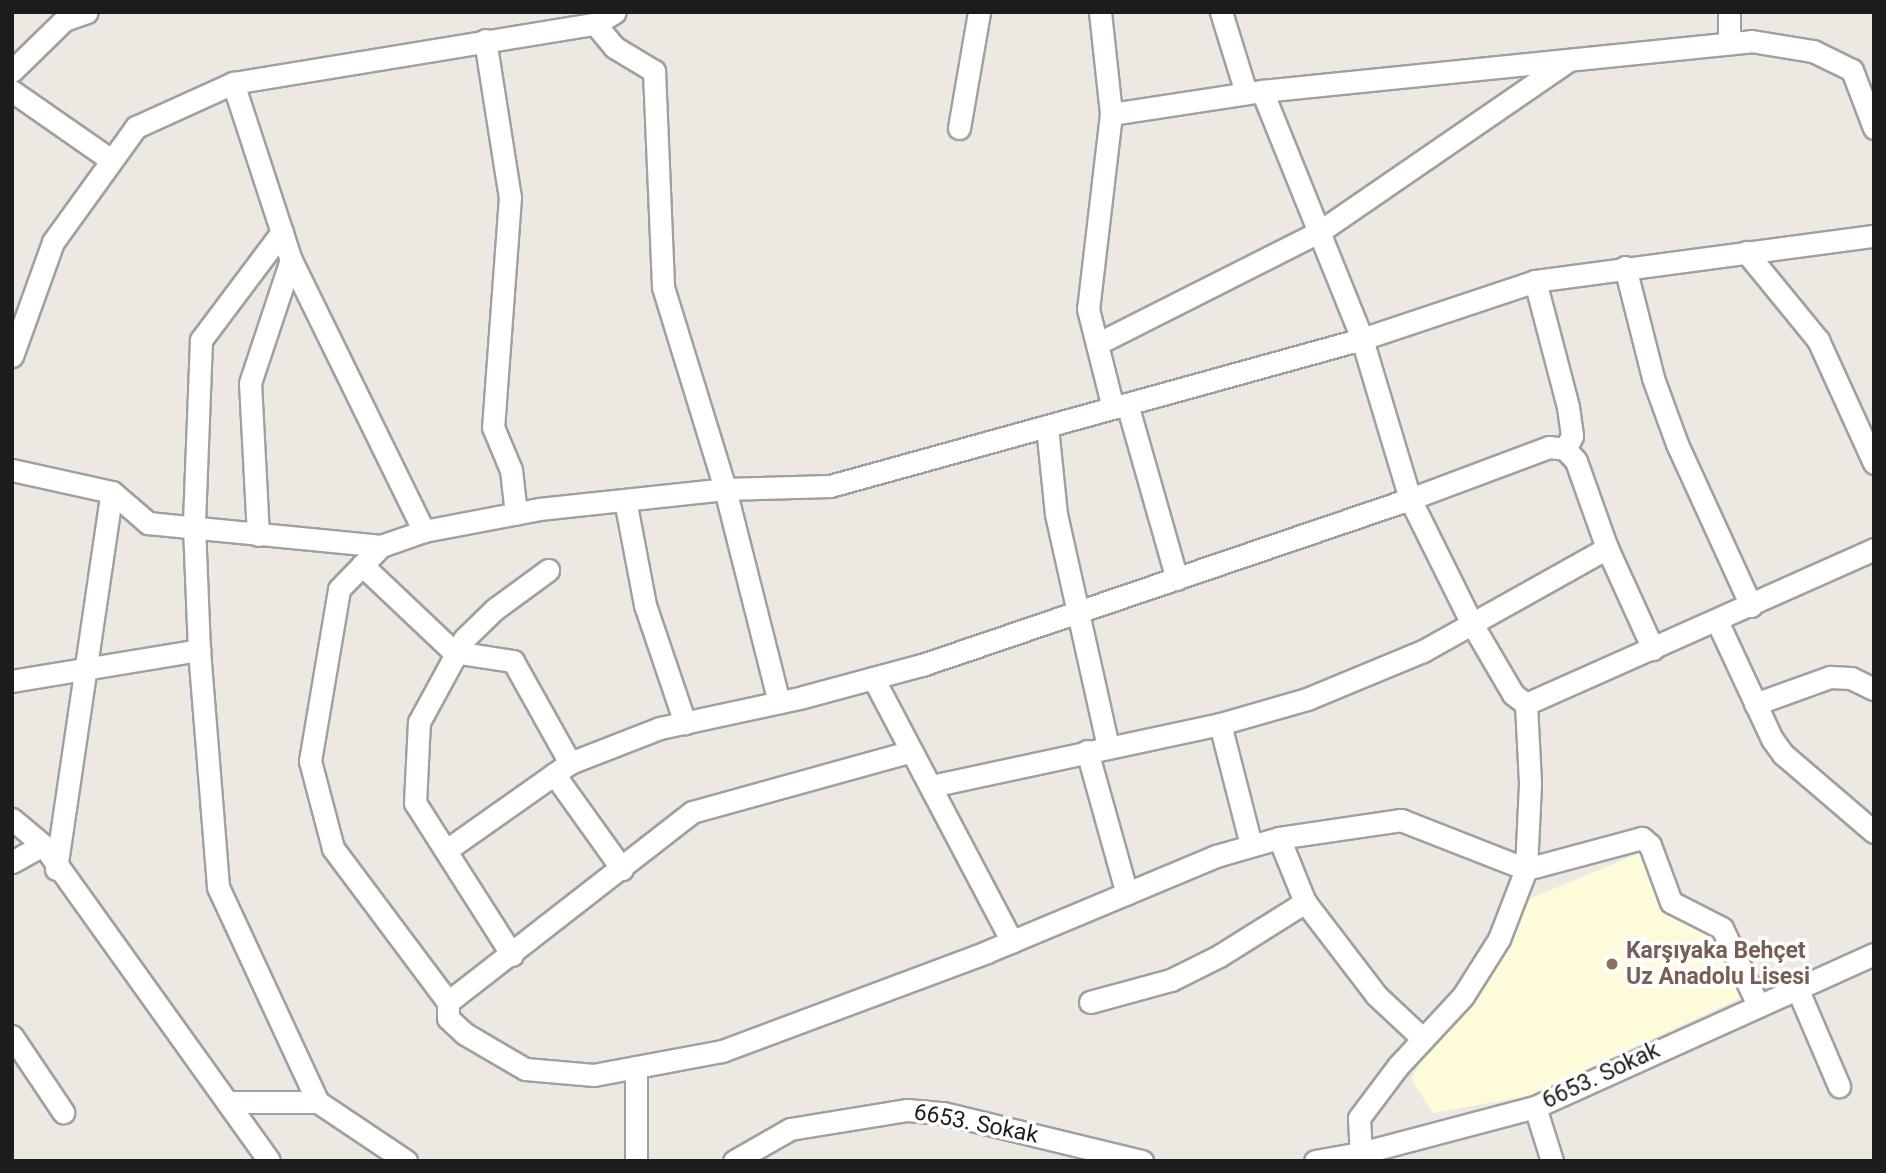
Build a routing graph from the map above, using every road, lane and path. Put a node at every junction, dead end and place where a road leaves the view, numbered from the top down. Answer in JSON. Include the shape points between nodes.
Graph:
{"nodes":[{"id":1,"x":87,"y":12,"type":"edge"},
{"id":2,"x":615,"y":12,"type":"edge"},
{"id":3,"x":979,"y":12,"type":"edge"},
{"id":4,"x":1100,"y":12,"type":"edge"},
{"id":5,"x":1221,"y":12,"type":"edge"},
{"id":6,"x":1728,"y":12,"type":"edge"},
{"id":7,"x":595,"y":24,"type":"junction"},
{"id":8,"x":485,"y":40,"type":"junction"},
{"id":9,"x":1729,"y":43,"type":"junction"},
{"id":10,"x":1571,"y":59,"type":"junction"},
{"id":11,"x":12,"y":71,"type":"edge"},
{"id":12,"x":233,"y":83,"type":"junction"},
{"id":13,"x":12,"y":92,"type":"edge"},
{"id":14,"x":1254,"y":92,"type":"junction"},
{"id":15,"x":1111,"y":114,"type":"junction"},
{"id":16,"x":959,"y":128,"type":"dead end"},
{"id":17,"x":1874,"y":128,"type":"edge"},
{"id":18,"x":111,"y":160,"type":"junction"},
{"id":19,"x":282,"y":232,"type":"junction"},
{"id":20,"x":1319,"y":232,"type":"junction"},
{"id":21,"x":1874,"y":236,"type":"edge"},
{"id":22,"x":1746,"y":252,"type":"junction"},
{"id":23,"x":291,"y":260,"type":"junction"},
{"id":24,"x":1625,"y":267,"type":"junction"},
{"id":25,"x":1535,"y":281,"type":"junction"},
{"id":26,"x":1362,"y":339,"type":"junction"},
{"id":27,"x":1097,"y":344,"type":"junction"},
{"id":28,"x":12,"y":356,"type":"edge"},
{"id":29,"x":1120,"y":406,"type":"junction"},
{"id":30,"x":1047,"y":426,"type":"junction"},
{"id":31,"x":1565,"y":449,"type":"junction"},
{"id":32,"x":1874,"y":463,"type":"edge"},
{"id":33,"x":12,"y":470,"type":"edge"},
{"id":34,"x":725,"y":489,"type":"junction"},
{"id":35,"x":112,"y":492,"type":"junction"},
{"id":36,"x":1410,"y":499,"type":"junction"},
{"id":37,"x":625,"y":500,"type":"junction"},
{"id":38,"x":516,"y":514,"type":"junction"},
{"id":39,"x":194,"y":526,"type":"junction"},
{"id":40,"x":424,"y":531,"type":"junction"},
{"id":41,"x":258,"y":535,"type":"junction"},
{"id":42,"x":381,"y":546,"type":"junction"},
{"id":43,"x":1607,"y":548,"type":"junction"},
{"id":44,"x":1874,"y":549,"type":"edge"},
{"id":45,"x":362,"y":565,"type":"junction"},
{"id":46,"x":548,"y":570,"type":"dead end"},
{"id":47,"x":1177,"y":579,"type":"junction"},
{"id":48,"x":1751,"y":606,"type":"junction"},
{"id":49,"x":1081,"y":611,"type":"junction"},
{"id":50,"x":1717,"y":621,"type":"junction"},
{"id":51,"x":1472,"y":624,"type":"junction"},
{"id":52,"x":1653,"y":649,"type":"junction"},
{"id":53,"x":199,"y":650,"type":"junction"},
{"id":54,"x":454,"y":652,"type":"junction"},
{"id":55,"x":86,"y":671,"type":"junction"},
{"id":56,"x":873,"y":678,"type":"junction"},
{"id":57,"x":12,"y":681,"type":"edge"},
{"id":58,"x":1874,"y":690,"type":"edge"},
{"id":59,"x":779,"y":702,"type":"junction"},
{"id":60,"x":1526,"y":704,"type":"junction"},
{"id":61,"x":1755,"y":704,"type":"junction"},
{"id":62,"x":685,"y":723,"type":"junction"},
{"id":63,"x":1220,"y":724,"type":"junction"},
{"id":64,"x":1098,"y":748,"type":"junction"},
{"id":65,"x":912,"y":751,"type":"junction"},
{"id":66,"x":562,"y":769,"type":"junction"},
{"id":67,"x":930,"y":786,"type":"junction"},
{"id":68,"x":12,"y":819,"type":"edge"},
{"id":69,"x":1874,"y":832,"type":"edge"},
{"id":70,"x":1279,"y":838,"type":"junction"},
{"id":71,"x":43,"y":845,"type":"junction"},
{"id":72,"x":1251,"y":845,"type":"junction"},
{"id":73,"x":448,"y":849,"type":"junction"},
{"id":74,"x":12,"y":862,"type":"edge"},
{"id":75,"x":57,"y":869,"type":"junction"},
{"id":76,"x":622,"y":869,"type":"junction"},
{"id":77,"x":1526,"y":869,"type":"junction"},
{"id":78,"x":1126,"y":894,"type":"junction"},
{"id":79,"x":1305,"y":902,"type":"junction"},
{"id":80,"x":1012,"y":942,"type":"junction"},
{"id":81,"x":1874,"y":954,"type":"edge"},
{"id":82,"x":512,"y":956,"type":"junction"},
{"id":83,"x":1797,"y":988,"type":"junction"},
{"id":84,"x":448,"y":1002,"type":"junction"},
{"id":85,"x":1090,"y":1002,"type":"dead end"},
{"id":86,"x":1758,"y":1005,"type":"junction"},
{"id":87,"x":12,"y":1037,"type":"edge"},
{"id":88,"x":1423,"y":1039,"type":"junction"},
{"id":89,"x":636,"y":1067,"type":"junction"},
{"id":90,"x":1839,"y":1086,"type":"dead end"},
{"id":91,"x":230,"y":1102,"type":"junction"},
{"id":92,"x":318,"y":1102,"type":"junction"},
{"id":93,"x":1535,"y":1107,"type":"junction"},
{"id":94,"x":63,"y":1112,"type":"dead end"},
{"id":95,"x":1361,"y":1153,"type":"junction"},
{"id":96,"x":269,"y":1161,"type":"edge"},
{"id":97,"x":406,"y":1161,"type":"edge"},
{"id":98,"x":636,"y":1161,"type":"edge"},
{"id":99,"x":734,"y":1161,"type":"edge"},
{"id":100,"x":1142,"y":1161,"type":"edge"},
{"id":101,"x":1315,"y":1161,"type":"edge"},
{"id":102,"x":1552,"y":1161,"type":"edge"}],
"edges":[{"from":1,"to":11,"type":"street","via":[[64,20]]},
{"from":2,"to":7,"type":"street"},
{"from":3,"to":16,"type":"street"},
{"from":4,"to":15,"type":"street"},
{"from":5,"to":14,"type":"street"},
{"from":6,"to":9,"type":"street"},
{"from":7,"to":8,"type":"street"},
{"from":7,"to":34,"type":"street","via":[[614,47],[654,71],[663,287]]},
{"from":8,"to":12,"type":"street"},
{"from":8,"to":38,"type":"street","via":[[510,197],[493,427],[511,470]]},
{"from":9,"to":10,"type":"street"},
{"from":9,"to":17,"type":"street","via":[[1751,41],[1813,51],[1852,70]]},
{"from":10,"to":14,"type":"street"},
{"from":10,"to":20,"type":"street"},
{"from":12,"to":18,"type":"street","via":[[136,127]]},
{"from":12,"to":19,"type":"street"},
{"from":13,"to":18,"type":"street"},
{"from":14,"to":15,"type":"street"},
{"from":14,"to":20,"type":"street"},
{"from":15,"to":27,"type":"street","via":[[1088,309]]},
{"from":18,"to":28,"type":"street","via":[[53,243]]},
{"from":19,"to":23,"type":"street"},
{"from":19,"to":39,"type":"street","via":[[201,340]]},
{"from":20,"to":26,"type":"street"},
{"from":20,"to":27,"type":"street"},
{"from":21,"to":22,"type":"street"},
{"from":22,"to":24,"type":"street"},
{"from":22,"to":32,"type":"street","via":[[1818,340]]},
{"from":23,"to":40,"type":"street"},
{"from":23,"to":41,"type":"street","via":[[250,383]]},
{"from":24,"to":25,"type":"street"},
{"from":24,"to":48,"type":"street","via":[[1653,378],[1677,444]]},
{"from":25,"to":26,"type":"street"},
{"from":25,"to":31,"type":"street","via":[[1568,407],[1572,436]]},
{"from":26,"to":29,"type":"street"},
{"from":26,"to":36,"type":"street"},
{"from":27,"to":29,"type":"street"},
{"from":29,"to":30,"type":"street"},
{"from":29,"to":47,"type":"street"},
{"from":30,"to":34,"type":"street","via":[[830,486]]},
{"from":30,"to":49,"type":"street","via":[[1056,514]]},
{"from":31,"to":36,"type":"street","via":[[1549,447]]},
{"from":31,"to":43,"type":"street","via":[[1576,461]]},
{"from":33,"to":35,"type":"street"},
{"from":34,"to":37,"type":"street"},
{"from":34,"to":59,"type":"street"},
{"from":35,"to":39,"type":"street","via":[[148,523]]},
{"from":35,"to":55,"type":"street"},
{"from":36,"to":47,"type":"street"},
{"from":36,"to":51,"type":"street"},
{"from":37,"to":38,"type":"street"},
{"from":37,"to":62,"type":"street","via":[[645,605]]},
{"from":38,"to":40,"type":"street"},
{"from":39,"to":41,"type":"street"},
{"from":39,"to":53,"type":"street"},
{"from":40,"to":42,"type":"street"},
{"from":41,"to":42,"type":"street"},
{"from":42,"to":45,"type":"street"},
{"from":43,"to":51,"type":"street"},
{"from":43,"to":52,"type":"street"},
{"from":44,"to":48,"type":"street"},
{"from":45,"to":54,"type":"street"},
{"from":45,"to":84,"type":"street","via":[[339,589],[310,761],[333,848]]},
{"from":46,"to":54,"type":"street","via":[[484,618]]},
{"from":47,"to":49,"type":"street"},
{"from":48,"to":50,"type":"street"},
{"from":49,"to":56,"type":"street"},
{"from":49,"to":64,"type":"street"},
{"from":50,"to":52,"type":"street"},
{"from":50,"to":61,"type":"street"},
{"from":51,"to":60,"type":"street","via":[[1513,694]]},
{"from":51,"to":63,"type":"street","via":[[1423,651],[1307,699]]},
{"from":52,"to":60,"type":"street"},
{"from":53,"to":55,"type":"street"},
{"from":53,"to":92,"type":"street","via":[[218,887]]},
{"from":54,"to":66,"type":"street","via":[[513,661]]},
{"from":54,"to":73,"type":"street","via":[[419,722],[415,803]]},
{"from":55,"to":57,"type":"street"},
{"from":55,"to":75,"type":"street"},
{"from":56,"to":59,"type":"street"},
{"from":56,"to":65,"type":"street"},
{"from":58,"to":61,"type":"street","via":[[1851,678],[1830,677]]},
{"from":59,"to":62,"type":"street"},
{"from":60,"to":77,"type":"street","via":[[1530,784]]},
{"from":61,"to":69,"type":"street","via":[[1783,754]]},
{"from":62,"to":66,"type":"street"},
{"from":63,"to":64,"type":"street"},
{"from":63,"to":72,"type":"street"},
{"from":64,"to":67,"type":"street"},
{"from":64,"to":78,"type":"street"},
{"from":65,"to":67,"type":"street"},
{"from":65,"to":76,"type":"street","via":[[692,812]]},
{"from":66,"to":73,"type":"street"},
{"from":66,"to":76,"type":"street"},
{"from":67,"to":80,"type":"street"},
{"from":68,"to":71,"type":"street"},
{"from":70,"to":72,"type":"street"},
{"from":70,"to":77,"type":"street","via":[[1401,820]]},
{"from":70,"to":79,"type":"street"},
{"from":71,"to":74,"type":"street"},
{"from":71,"to":75,"type":"street"},
{"from":72,"to":78,"type":"street"},
{"from":73,"to":82,"type":"street"},
{"from":75,"to":91,"type":"street"},
{"from":76,"to":82,"type":"street"},
{"from":77,"to":86,"type":"street","via":[[1642,838],[1650,845],[1671,901],[1722,928]]},
{"from":77,"to":88,"type":"street","via":[[1499,939],[1463,996]]},
{"from":78,"to":80,"type":"street"},
{"from":79,"to":85,"type":"street","via":[[1219,957],[1171,980]]},
{"from":79,"to":88,"type":"street","via":[[1376,995]]},
{"from":80,"to":89,"type":"street","via":[[722,1051]]},
{"from":81,"to":83,"type":"street","name":"6653. Sokak"},
{"from":82,"to":84,"type":"street"},
{"from":83,"to":86,"type":"street","name":"6653. Sokak"},
{"from":83,"to":90,"type":"street"},
{"from":84,"to":89,"type":"street","via":[[449,1018],[465,1034],[525,1069],[594,1075]]},
{"from":86,"to":93,"type":"street","name":"6653. Sokak"},
{"from":87,"to":94,"type":"street"},
{"from":88,"to":95,"type":"street","via":[[1359,1118]]},
{"from":89,"to":98,"type":"street"},
{"from":91,"to":92,"type":"street"},
{"from":91,"to":96,"type":"street"},
{"from":92,"to":97,"type":"street"},
{"from":93,"to":95,"type":"street","name":"6653. Sokak"},
{"from":93,"to":102,"type":"street"},
{"from":95,"to":101,"type":"street","name":"6653. Sokak"},
{"from":99,"to":100,"type":"street","name":"6653. Sokak","via":[[790,1129],[907,1110],[943,1113]]}]}
